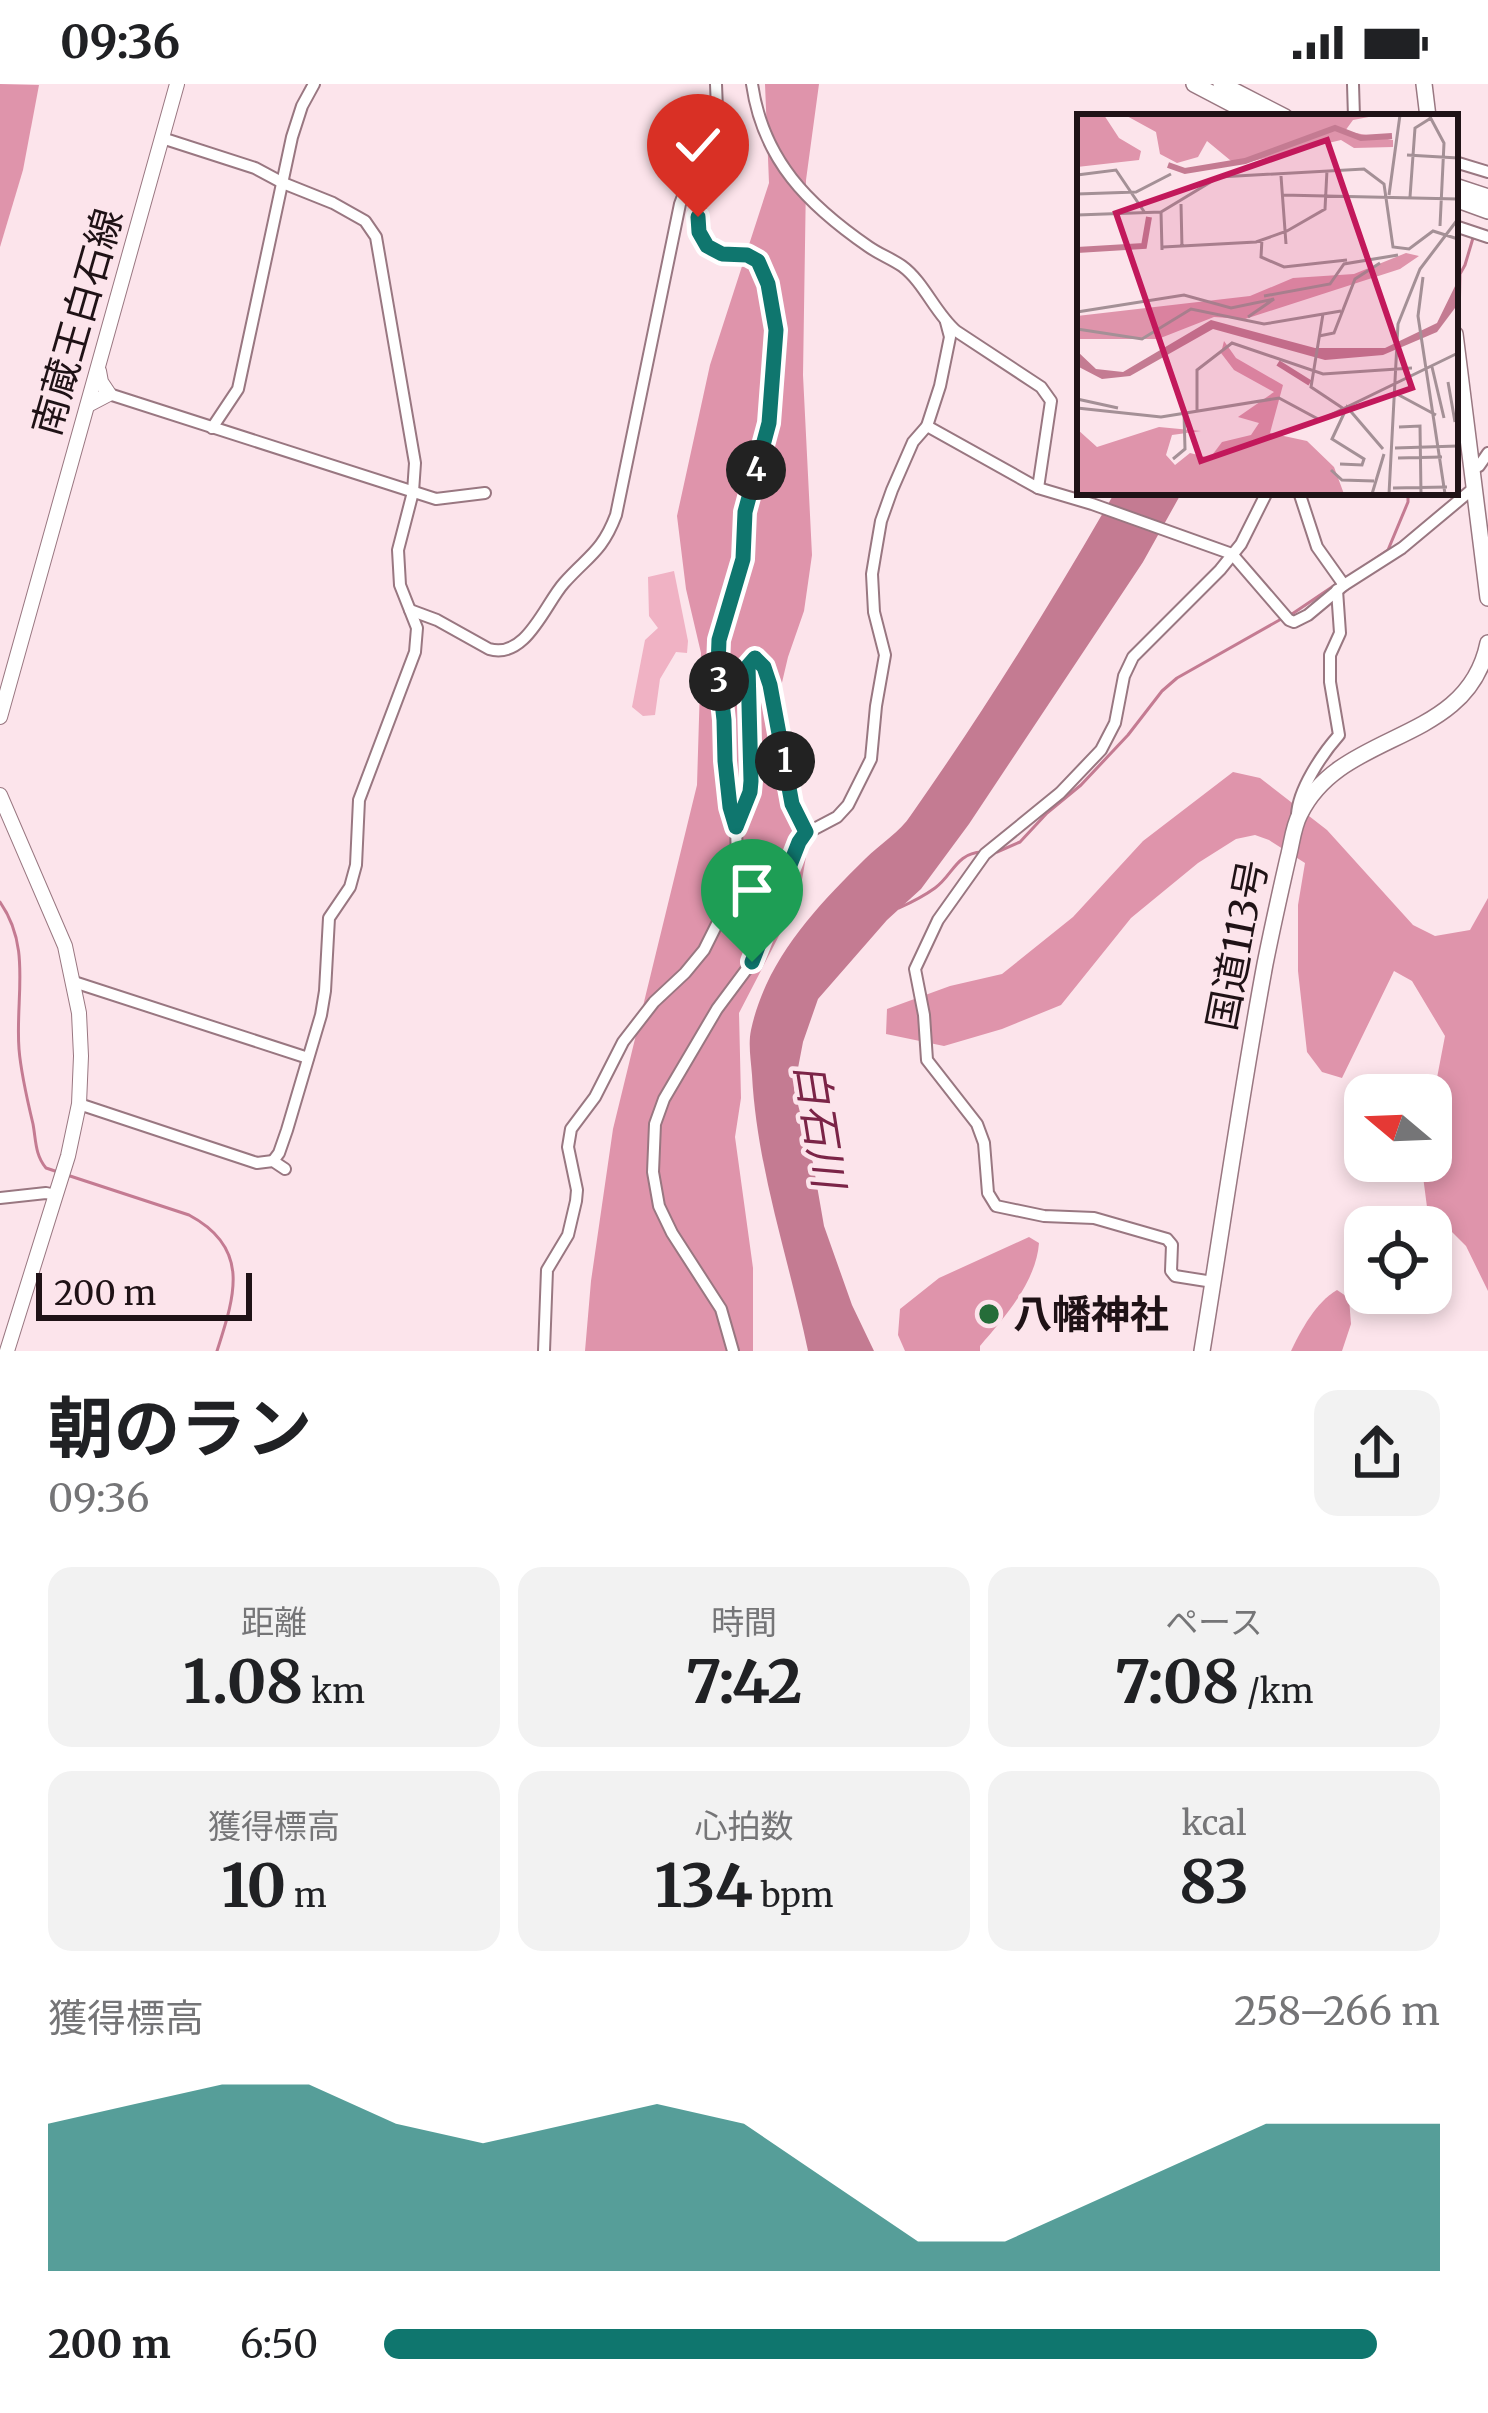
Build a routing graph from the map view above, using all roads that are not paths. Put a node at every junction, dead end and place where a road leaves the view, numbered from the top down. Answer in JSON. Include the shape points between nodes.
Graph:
{"nodes":[{"id":1,"x":177,"y":84,"type":"edge"},
{"id":2,"x":314,"y":84,"type":"edge"},
{"id":3,"x":716,"y":84,"type":"edge"},
{"id":4,"x":752,"y":84,"type":"edge"},
{"id":5,"x":1194,"y":84,"type":"edge"},
{"id":6,"x":1221,"y":84,"type":"edge"},
{"id":7,"x":1353,"y":84,"type":"edge"},
{"id":8,"x":1424,"y":84,"type":"edge"},
{"id":9,"x":1251,"y":114,"type":"edge"},
{"id":10,"x":1279,"y":114,"type":"edge"},
{"id":11,"x":1354,"y":114,"type":"edge"},
{"id":12,"x":1428,"y":114,"type":"edge"},
{"id":13,"x":162,"y":138,"type":"junction"},
{"id":14,"x":718,"y":145,"type":"junction"},
{"id":15,"x":1458,"y":163,"type":"edge"},
{"id":16,"x":1488,"y":172,"type":"edge"},
{"id":17,"x":283,"y":183,"type":"junction"},
{"id":18,"x":1458,"y":187,"type":"edge"},
{"id":19,"x":1488,"y":197,"type":"edge"},
{"id":20,"x":1458,"y":200,"type":"edge"},
{"id":21,"x":1488,"y":211,"type":"edge"},
{"id":22,"x":1458,"y":227,"type":"edge"},
{"id":23,"x":1488,"y":237,"type":"edge"},
{"id":24,"x":946,"y":322,"type":"junction"},
{"id":25,"x":1458,"y":353,"type":"edge"},
{"id":26,"x":99,"y":367,"type":"junction"},
{"id":27,"x":109,"y":394,"type":"junction"},
{"id":28,"x":88,"y":405,"type":"junction"},
{"id":29,"x":927,"y":426,"type":"junction"},
{"id":30,"x":212,"y":428,"type":"junction"},
{"id":31,"x":1488,"y":453,"type":"edge"},
{"id":32,"x":1478,"y":477,"type":"edge"},
{"id":33,"x":1038,"y":488,"type":"junction"},
{"id":34,"x":413,"y":492,"type":"junction"},
{"id":35,"x":485,"y":493,"type":"dead end"},
{"id":36,"x":1266,"y":495,"type":"edge"},
{"id":37,"x":1300,"y":495,"type":"edge"},
{"id":38,"x":1232,"y":554,"type":"junction"},
{"id":39,"x":1340,"y":584,"type":"junction"},
{"id":40,"x":1488,"y":598,"type":"edge"},
{"id":41,"x":410,"y":610,"type":"junction"},
{"id":42,"x":1488,"y":643,"type":"edge"},
{"id":43,"x":0,"y":717,"type":"edge"},
{"id":44,"x":0,"y":795,"type":"edge"},
{"id":45,"x":1298,"y":818,"type":"junction"},
{"id":46,"x":736,"y":827,"type":"junction"},
{"id":47,"x":806,"y":832,"type":"junction"},
{"id":48,"x":74,"y":982,"type":"junction"},
{"id":49,"x":308,"y":1058,"type":"junction"},
{"id":50,"x":80,"y":1104,"type":"junction"},
{"id":51,"x":273,"y":1161,"type":"junction"},
{"id":52,"x":285,"y":1169,"type":"dead end"},
{"id":53,"x":60,"y":1181,"type":"junction"},
{"id":54,"x":0,"y":1198,"type":"edge"},
{"id":55,"x":1213,"y":1282,"type":"junction"},
{"id":56,"x":7,"y":1351,"type":"edge"},
{"id":57,"x":544,"y":1351,"type":"edge"},
{"id":58,"x":733,"y":1351,"type":"edge"},
{"id":59,"x":1202,"y":1351,"type":"edge"}],
"edges":[{"from":1,"to":13,"type":"main road","name":"南蔵王白石線"},
{"from":2,"to":17,"type":"street"},
{"from":3,"to":14,"type":"street"},
{"from":4,"to":24,"type":"street","via":[[763,133],[796,185],[903,267]]},
{"from":5,"to":9,"type":"highway"},
{"from":6,"to":10,"type":"highway"},
{"from":7,"to":11,"type":"street"},
{"from":8,"to":12,"type":"highway"},
{"from":13,"to":17,"type":"street"},
{"from":13,"to":26,"type":"main road","name":"南蔵王白石線"},
{"from":14,"to":41,"type":"street","via":[[680,204],[616,514],[600,548],[535,627],[505,650]]},
{"from":14,"to":46,"type":"street","via":[[718,166],[700,197],[699,232],[716,251],[758,261],[776,330],[769,423],[719,640]]},
{"from":15,"to":16,"type":"street"},
{"from":17,"to":30,"type":"street","via":[[238,389]]},
{"from":17,"to":34,"type":"street","via":[[365,221],[376,237],[415,463]]},
{"from":18,"to":19,"type":"highway"},
{"from":20,"to":21,"type":"highway"},
{"from":22,"to":23,"type":"street"},
{"from":24,"to":29,"type":"street","via":[[948,352]]},
{"from":24,"to":33,"type":"street","via":[[1051,401]]},
{"from":25,"to":32,"type":"highway"},
{"from":26,"to":27,"type":"main road"},
{"from":26,"to":28,"type":"main road","name":"南蔵王白石線"},
{"from":27,"to":28,"type":"main road"},
{"from":27,"to":30,"type":"street"},
{"from":28,"to":43,"type":"main road","name":"南蔵王白石線"},
{"from":29,"to":33,"type":"street"},
{"from":29,"to":47,"type":"street","via":[[901,465],[874,556],[874,612],[885,656],[871,759],[848,805]]},
{"from":30,"to":34,"type":"street"},
{"from":31,"to":32,"type":"street"},
{"from":32,"to":39,"type":"street","via":[[1402,548]]},
{"from":32,"to":40,"type":"highway"},
{"from":33,"to":38,"type":"street"},
{"from":34,"to":35,"type":"street","via":[[436,499]]},
{"from":34,"to":41,"type":"street","via":[[398,550]]},
{"from":36,"to":38,"type":"street"},
{"from":37,"to":39,"type":"street"},
{"from":38,"to":39,"type":"street","via":[[1294,622]]},
{"from":38,"to":55,"type":"street","via":[[1133,657],[1101,750],[988,851],[938,920],[915,969],[927,1060],[977,1124],[990,1199],[1002,1209],[1094,1218],[1167,1239],[1175,1276]]},
{"from":39,"to":45,"type":"street","via":[[1340,634],[1330,655],[1339,735],[1303,789]]},
{"from":41,"to":49,"type":"street","via":[[415,652],[359,800],[356,866],[329,918],[326,992]]},
{"from":42,"to":45,"type":"highway","name":"国道113号","via":[[1455,704],[1338,770]]},
{"from":44,"to":48,"type":"main road","via":[[54,915]]},
{"from":45,"to":55,"type":"highway","name":"国道113号","via":[[1252,1032]]},
{"from":46,"to":47,"type":"street","via":[[750,792],[748,666],[755,658],[770,685],[792,804]]},
{"from":46,"to":57,"type":"street","via":[[732,886],[708,942],[623,1042],[572,1129],[576,1201],[565,1243],[547,1270]]},
{"from":47,"to":58,"type":"street","via":[[752,962],[668,1090],[654,1133],[659,1206],[721,1309]]},
{"from":48,"to":49,"type":"street"},
{"from":48,"to":50,"type":"main road"},
{"from":49,"to":51,"type":"street"},
{"from":50,"to":51,"type":"street","via":[[257,1163]]},
{"from":50,"to":53,"type":"main road"},
{"from":51,"to":52,"type":"street"},
{"from":53,"to":54,"type":"street","via":[[46,1193]]},
{"from":53,"to":56,"type":"main road"},
{"from":55,"to":59,"type":"highway","name":"国道113号"}]}
